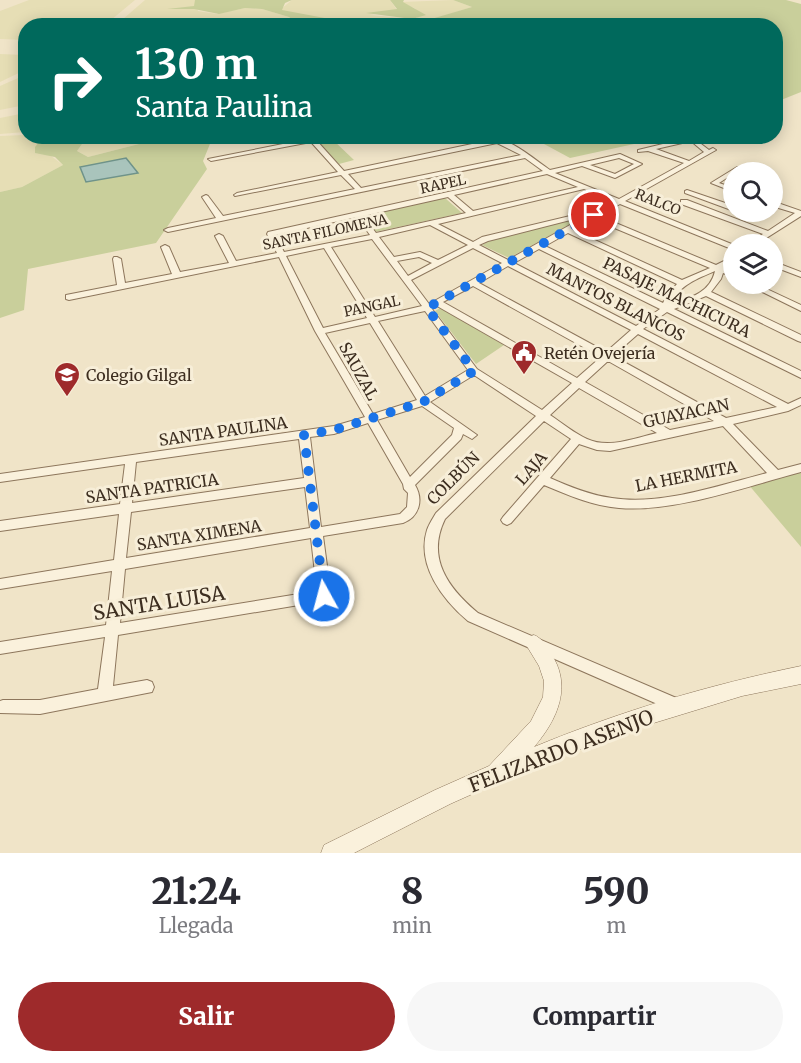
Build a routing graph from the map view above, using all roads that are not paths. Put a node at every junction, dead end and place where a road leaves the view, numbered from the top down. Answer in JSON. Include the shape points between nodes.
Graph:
{"nodes":[{"id":1,"x":265,"y":144,"type":"edge"},
{"id":2,"x":280,"y":144,"type":"edge"},
{"id":3,"x":315,"y":144,"type":"edge"},
{"id":4,"x":474,"y":144,"type":"edge"},
{"id":5,"x":502,"y":144,"type":"edge"},
{"id":6,"x":670,"y":144,"type":"edge"},
{"id":7,"x":700,"y":144,"type":"edge"},
{"id":8,"x":649,"y":149,"type":"junction"},
{"id":9,"x":640,"y":151,"type":"dead end"},
{"id":10,"x":219,"y":154,"type":"junction"},
{"id":11,"x":526,"y":156,"type":"junction"},
{"id":12,"x":211,"y":159,"type":"dead end"},
{"id":13,"x":689,"y":163,"type":"junction"},
{"id":14,"x":584,"y":165,"type":"junction"},
{"id":15,"x":550,"y":173,"type":"junction"},
{"id":16,"x":344,"y":174,"type":"junction"},
{"id":17,"x":723,"y":178,"type":"edge"},
{"id":18,"x":723,"y":186,"type":"edge"},
{"id":19,"x":586,"y":187,"type":"junction"},
{"id":20,"x":359,"y":190,"type":"junction"},
{"id":21,"x":687,"y":192,"type":"dead end"},
{"id":22,"x":237,"y":195,"type":"dead end"},
{"id":23,"x":450,"y":195,"type":"junction"},
{"id":24,"x":696,"y":195,"type":"junction"},
{"id":25,"x":206,"y":197,"type":"dead end"},
{"id":26,"x":619,"y":201,"type":"junction"},
{"id":27,"x":684,"y":202,"type":"junction"},
{"id":28,"x":723,"y":205,"type":"edge"},
{"id":29,"x":783,"y":205,"type":"edge"},
{"id":30,"x":783,"y":206,"type":"edge"},
{"id":31,"x":676,"y":207,"type":"dead end"},
{"id":32,"x":788,"y":208,"type":"junction"},
{"id":33,"x":471,"y":213,"type":"junction"},
{"id":34,"x":801,"y":213,"type":"edge"},
{"id":35,"x":358,"y":215,"type":"junction"},
{"id":36,"x":594,"y":215,"type":"junction"},
{"id":37,"x":723,"y":217,"type":"edge"},
{"id":38,"x":221,"y":219,"type":"junction"},
{"id":39,"x":738,"y":222,"type":"edge"},
{"id":40,"x":431,"y":223,"type":"junction"},
{"id":41,"x":168,"y":230,"type":"dead end"},
{"id":42,"x":567,"y":230,"type":"junction"},
{"id":43,"x":271,"y":234,"type":"joint"},
{"id":44,"x":769,"y":234,"type":"joint"},
{"id":45,"x":219,"y":236,"type":"dead end"},
{"id":46,"x":374,"y":236,"type":"junction"},
{"id":47,"x":723,"y":244,"type":"edge"},
{"id":48,"x":474,"y":245,"type":"junction"},
{"id":49,"x":327,"y":246,"type":"junction"},
{"id":50,"x":539,"y":246,"type":"junction"},
{"id":51,"x":165,"y":247,"type":"dead end"},
{"id":52,"x":281,"y":255,"type":"junction"},
{"id":53,"x":117,"y":259,"type":"dead end"},
{"id":54,"x":392,"y":260,"type":"junction"},
{"id":55,"x":438,"y":263,"type":"junction"},
{"id":56,"x":508,"y":263,"type":"junction"},
{"id":57,"x":234,"y":264,"type":"junction"},
{"id":58,"x":723,"y":266,"type":"edge"},
{"id":59,"x":720,"y":268,"type":"junction"},
{"id":60,"x":783,"y":268,"type":"edge"},
{"id":61,"x":723,"y":270,"type":"edge"},
{"id":62,"x":177,"y":275,"type":"junction"},
{"id":63,"x":801,"y":275,"type":"edge"},
{"id":64,"x":406,"y":280,"type":"junction"},
{"id":65,"x":473,"y":283,"type":"junction"},
{"id":66,"x":682,"y":283,"type":"junction"},
{"id":67,"x":122,"y":286,"type":"junction"},
{"id":68,"x":706,"y":292,"type":"junction"},
{"id":69,"x":771,"y":294,"type":"edge"},
{"id":70,"x":69,"y":297,"type":"dead end"},
{"id":71,"x":438,"y":303,"type":"junction"},
{"id":72,"x":427,"y":308,"type":"junction"},
{"id":73,"x":665,"y":308,"type":"junction"},
{"id":74,"x":801,"y":308,"type":"edge"},
{"id":75,"x":371,"y":321,"type":"junction"},
{"id":76,"x":636,"y":329,"type":"junction"},
{"id":77,"x":320,"y":331,"type":"junction"},
{"id":78,"x":801,"y":339,"type":"edge"},
{"id":79,"x":607,"y":357,"type":"junction"},
{"id":80,"x":474,"y":371,"type":"junction"},
{"id":81,"x":801,"y":375,"type":"edge"},
{"id":82,"x":579,"y":383,"type":"junction"},
{"id":83,"x":801,"y":401,"type":"edge"},
{"id":84,"x":423,"y":402,"type":"junction"},
{"id":85,"x":788,"y":408,"type":"junction"},
{"id":86,"x":542,"y":415,"type":"junction"},
{"id":87,"x":369,"y":418,"type":"junction"},
{"id":88,"x":725,"y":422,"type":"junction"},
{"id":89,"x":459,"y":428,"type":"junction"},
{"id":90,"x":666,"y":433,"type":"junction"},
{"id":91,"x":304,"y":435,"type":"junction"},
{"id":92,"x":472,"y":435,"type":"dead end"},
{"id":93,"x":578,"y":438,"type":"junction"},
{"id":94,"x":131,"y":460,"type":"junction"},
{"id":95,"x":801,"y":468,"type":"edge"},
{"id":96,"x":775,"y":474,"type":"junction"},
{"id":97,"x":0,"y":478,"type":"edge"},
{"id":98,"x":543,"y":480,"type":"junction"},
{"id":99,"x":309,"y":482,"type":"junction"},
{"id":100,"x":408,"y":486,"type":"junction"},
{"id":101,"x":124,"y":508,"type":"junction"},
{"id":102,"x":403,"y":518,"type":"joint"},
{"id":103,"x":507,"y":520,"type":"dead end"},
{"id":104,"x":0,"y":526,"type":"edge"},
{"id":105,"x":316,"y":533,"type":"junction"},
{"id":106,"x":119,"y":565,"type":"junction"},
{"id":107,"x":0,"y":584,"type":"edge"},
{"id":108,"x":112,"y":630,"type":"junction"},
{"id":109,"x":534,"y":643,"type":"junction"},
{"id":110,"x":0,"y":648,"type":"edge"},
{"id":111,"x":801,"y":675,"type":"edge"},
{"id":112,"x":147,"y":687,"type":"dead end"},
{"id":113,"x":105,"y":695,"type":"junction"},
{"id":114,"x":679,"y":706,"type":"junction"},
{"id":115,"x":3,"y":707,"type":"dead end"},
{"id":116,"x":491,"y":776,"type":"junction"},
{"id":117,"x":332,"y":853,"type":"edge"}],
"edges":[{"from":1,"to":10,"type":"street"},
{"from":2,"to":10,"type":"street"},
{"from":3,"to":16,"type":"street"},
{"from":4,"to":16,"type":"street"},
{"from":5,"to":11,"type":"street","name":"RALCO"},
{"from":6,"to":8,"type":"street","name":"PANGAL"},
{"from":7,"to":13,"type":"street","name":"PANGAL","via":[[710,151]]},
{"from":8,"to":9,"type":"street"},
{"from":8,"to":13,"type":"street"},
{"from":10,"to":12,"type":"street"},
{"from":11,"to":15,"type":"street","name":"RALCO"},
{"from":11,"to":20,"type":"street"},
{"from":13,"to":26,"type":"street","name":"PANGAL"},
{"from":14,"to":14,"type":"street","name":"RAPEL","via":[[620,156],[639,164],[615,176]]},
{"from":14,"to":15,"type":"street","name":"RAPEL"},
{"from":15,"to":19,"type":"street","name":"RALCO"},
{"from":15,"to":23,"type":"street","name":"RAPEL"},
{"from":16,"to":20,"type":"street"},
{"from":16,"to":22,"type":"street"},
{"from":17,"to":18,"type":"street","via":[[714,183]]},
{"from":19,"to":26,"type":"street","name":"RALCO"},
{"from":19,"to":33,"type":"street","name":"SANTA FILOMENA"},
{"from":20,"to":38,"type":"street"},
{"from":21,"to":24,"type":"street"},
{"from":23,"to":33,"type":"street"},
{"from":23,"to":35,"type":"street","name":"RAPEL"},
{"from":24,"to":27,"type":"street"},
{"from":24,"to":28,"type":"street"},
{"from":25,"to":38,"type":"street"},
{"from":26,"to":36,"type":"street","name":"PANGAL"},
{"from":26,"to":47,"type":"street","name":"RALCO"},
{"from":27,"to":31,"type":"street"},
{"from":27,"to":37,"type":"street"},
{"from":29,"to":32,"type":"street"},
{"from":30,"to":32,"type":"street"},
{"from":32,"to":34,"type":"street"},
{"from":33,"to":40,"type":"street","name":"SANTA FILOMENA"},
{"from":34,"to":44,"type":"street"},
{"from":35,"to":43,"type":"street","name":"RAPEL"},
{"from":35,"to":46,"type":"street"},
{"from":36,"to":42,"type":"street","name":"PANGAL"},
{"from":36,"to":48,"type":"street","via":[[511,232]]},
{"from":36,"to":59,"type":"street"},
{"from":38,"to":41,"type":"street"},
{"from":39,"to":44,"type":"street"},
{"from":40,"to":46,"type":"street","name":"SANTA FILOMENA"},
{"from":40,"to":48,"type":"street","name":"MANTOS BLANCOS"},
{"from":42,"to":50,"type":"street","name":"PANGAL"},
{"from":42,"to":66,"type":"street"},
{"from":43,"to":52,"type":"street","name":"SAUZAL"},
{"from":45,"to":57,"type":"street"},
{"from":46,"to":49,"type":"street","name":"SANTA FILOMENA"},
{"from":46,"to":54,"type":"street"},
{"from":48,"to":55,"type":"street"},
{"from":48,"to":56,"type":"street","name":"MANTOS BLANCOS"},
{"from":49,"to":52,"type":"street","name":"SANTA FILOMENA"},
{"from":49,"to":75,"type":"street"},
{"from":50,"to":56,"type":"street","name":"PANGAL"},
{"from":50,"to":73,"type":"street","name":"PASAJE MACHICURA"},
{"from":51,"to":62,"type":"street"},
{"from":52,"to":57,"type":"street","name":"SANTA FILOMENA"},
{"from":52,"to":77,"type":"street","name":"SAUZAL"},
{"from":53,"to":67,"type":"street"},
{"from":54,"to":55,"type":"street","via":[[420,254]]},
{"from":54,"to":64,"type":"street"},
{"from":55,"to":64,"type":"street"},
{"from":56,"to":65,"type":"street","name":"PANGAL"},
{"from":56,"to":76,"type":"street","name":"MANTOS BLANCOS"},
{"from":57,"to":62,"type":"street","name":"SANTA FILOMENA"},
{"from":58,"to":59,"type":"street"},
{"from":59,"to":61,"type":"street"},
{"from":59,"to":66,"type":"street"},
{"from":59,"to":68,"type":"street","via":[[715,283]]},
{"from":60,"to":63,"type":"street"},
{"from":62,"to":67,"type":"street","name":"SANTA FILOMENA"},
{"from":64,"to":72,"type":"street"},
{"from":65,"to":71,"type":"street","name":"PANGAL"},
{"from":65,"to":79,"type":"street"},
{"from":66,"to":73,"type":"street","name":"COLBÚN"},
{"from":67,"to":70,"type":"street","name":"SANTA FILOMENA"},
{"from":68,"to":73,"type":"street","name":"COLBÚN"},
{"from":68,"to":78,"type":"street"},
{"from":69,"to":74,"type":"street"},
{"from":71,"to":72,"type":"street","name":"PANGAL"},
{"from":71,"to":82,"type":"street"},
{"from":72,"to":75,"type":"street","name":"PANGAL"},
{"from":72,"to":80,"type":"street"},
{"from":73,"to":76,"type":"street","name":"COLBÚN"},
{"from":73,"to":81,"type":"street","name":"PASAJE MACHICURA"},
{"from":75,"to":77,"type":"street","name":"PANGAL"},
{"from":75,"to":84,"type":"street"},
{"from":76,"to":79,"type":"street","name":"COLBÚN"},
{"from":76,"to":85,"type":"street","name":"MANTOS BLANCOS"},
{"from":77,"to":87,"type":"street","name":"SAUZAL"},
{"from":79,"to":82,"type":"street","name":"COLBÚN"},
{"from":79,"to":88,"type":"street"},
{"from":80,"to":84,"type":"street","name":"SANTA PAULINA"},
{"from":80,"to":86,"type":"street","name":"GUAYACAN"},
{"from":82,"to":86,"type":"street","name":"COLBÚN"},
{"from":82,"to":90,"type":"street"},
{"from":83,"to":85,"type":"street","name":"GUAYACAN"},
{"from":84,"to":87,"type":"street","name":"SANTA PAULINA"},
{"from":84,"to":89,"type":"street"},
{"from":85,"to":88,"type":"street","name":"GUAYACAN"},
{"from":86,"to":93,"type":"street","name":"GUAYACAN"},
{"from":86,"to":109,"type":"street","name":"COLBÚN","via":[[440,516],[433,526],[430,543],[436,572],[454,601],[483,622]]},
{"from":87,"to":91,"type":"street","name":"SANTA PAULINA"},
{"from":87,"to":100,"type":"street","name":"SAUZAL"},
{"from":88,"to":90,"type":"street","name":"GUAYACAN"},
{"from":88,"to":96,"type":"street"},
{"from":89,"to":92,"type":"street"},
{"from":89,"to":100,"type":"street","via":[[457,436]]},
{"from":90,"to":93,"type":"street","name":"GUAYACAN","via":[[610,447]]},
{"from":91,"to":94,"type":"street","name":"SANTA PAULINA"},
{"from":91,"to":99,"type":"street"},
{"from":93,"to":98,"type":"street","name":"LAJA"},
{"from":94,"to":97,"type":"street","name":"SANTA PAULINA"},
{"from":94,"to":101,"type":"street"},
{"from":95,"to":96,"type":"street","name":"LA HERMITA"},
{"from":96,"to":98,"type":"street","name":"LA HERMITA","via":[[651,502],[623,504],[592,499]]},
{"from":98,"to":103,"type":"street","name":"LAJA"},
{"from":99,"to":101,"type":"street","name":"SANTA PATRICIA"},
{"from":99,"to":105,"type":"street"},
{"from":100,"to":102,"type":"street","name":"SAUZAL","via":[[415,502]]},
{"from":101,"to":104,"type":"street","name":"SANTA PATRICIA"},
{"from":101,"to":106,"type":"street"},
{"from":102,"to":105,"type":"street","name":"SANTA XIMENA"},
{"from":105,"to":106,"type":"street","name":"SANTA XIMENA"},
{"from":105,"to":108,"type":"street","name":"SANTA LUISA","via":[[324,596]]},
{"from":106,"to":107,"type":"street","name":"SANTA XIMENA"},
{"from":106,"to":108,"type":"street"},
{"from":108,"to":110,"type":"street","name":"SANTA LUISA"},
{"from":108,"to":113,"type":"street"},
{"from":109,"to":114,"type":"street","name":"COLBÚN"},
{"from":109,"to":116,"type":"street","via":[[552,677],[551,707],[537,731]]},
{"from":111,"to":114,"type":"street","name":"FELIZARDO ASENJO","via":[[761,682]]},
{"from":112,"to":113,"type":"street"},
{"from":113,"to":115,"type":"street","via":[[40,707]]},
{"from":114,"to":116,"type":"street","name":"FELIZARDO ASENJO"},
{"from":116,"to":117,"type":"street","name":"FELIZARDO ASENJO"}]}
